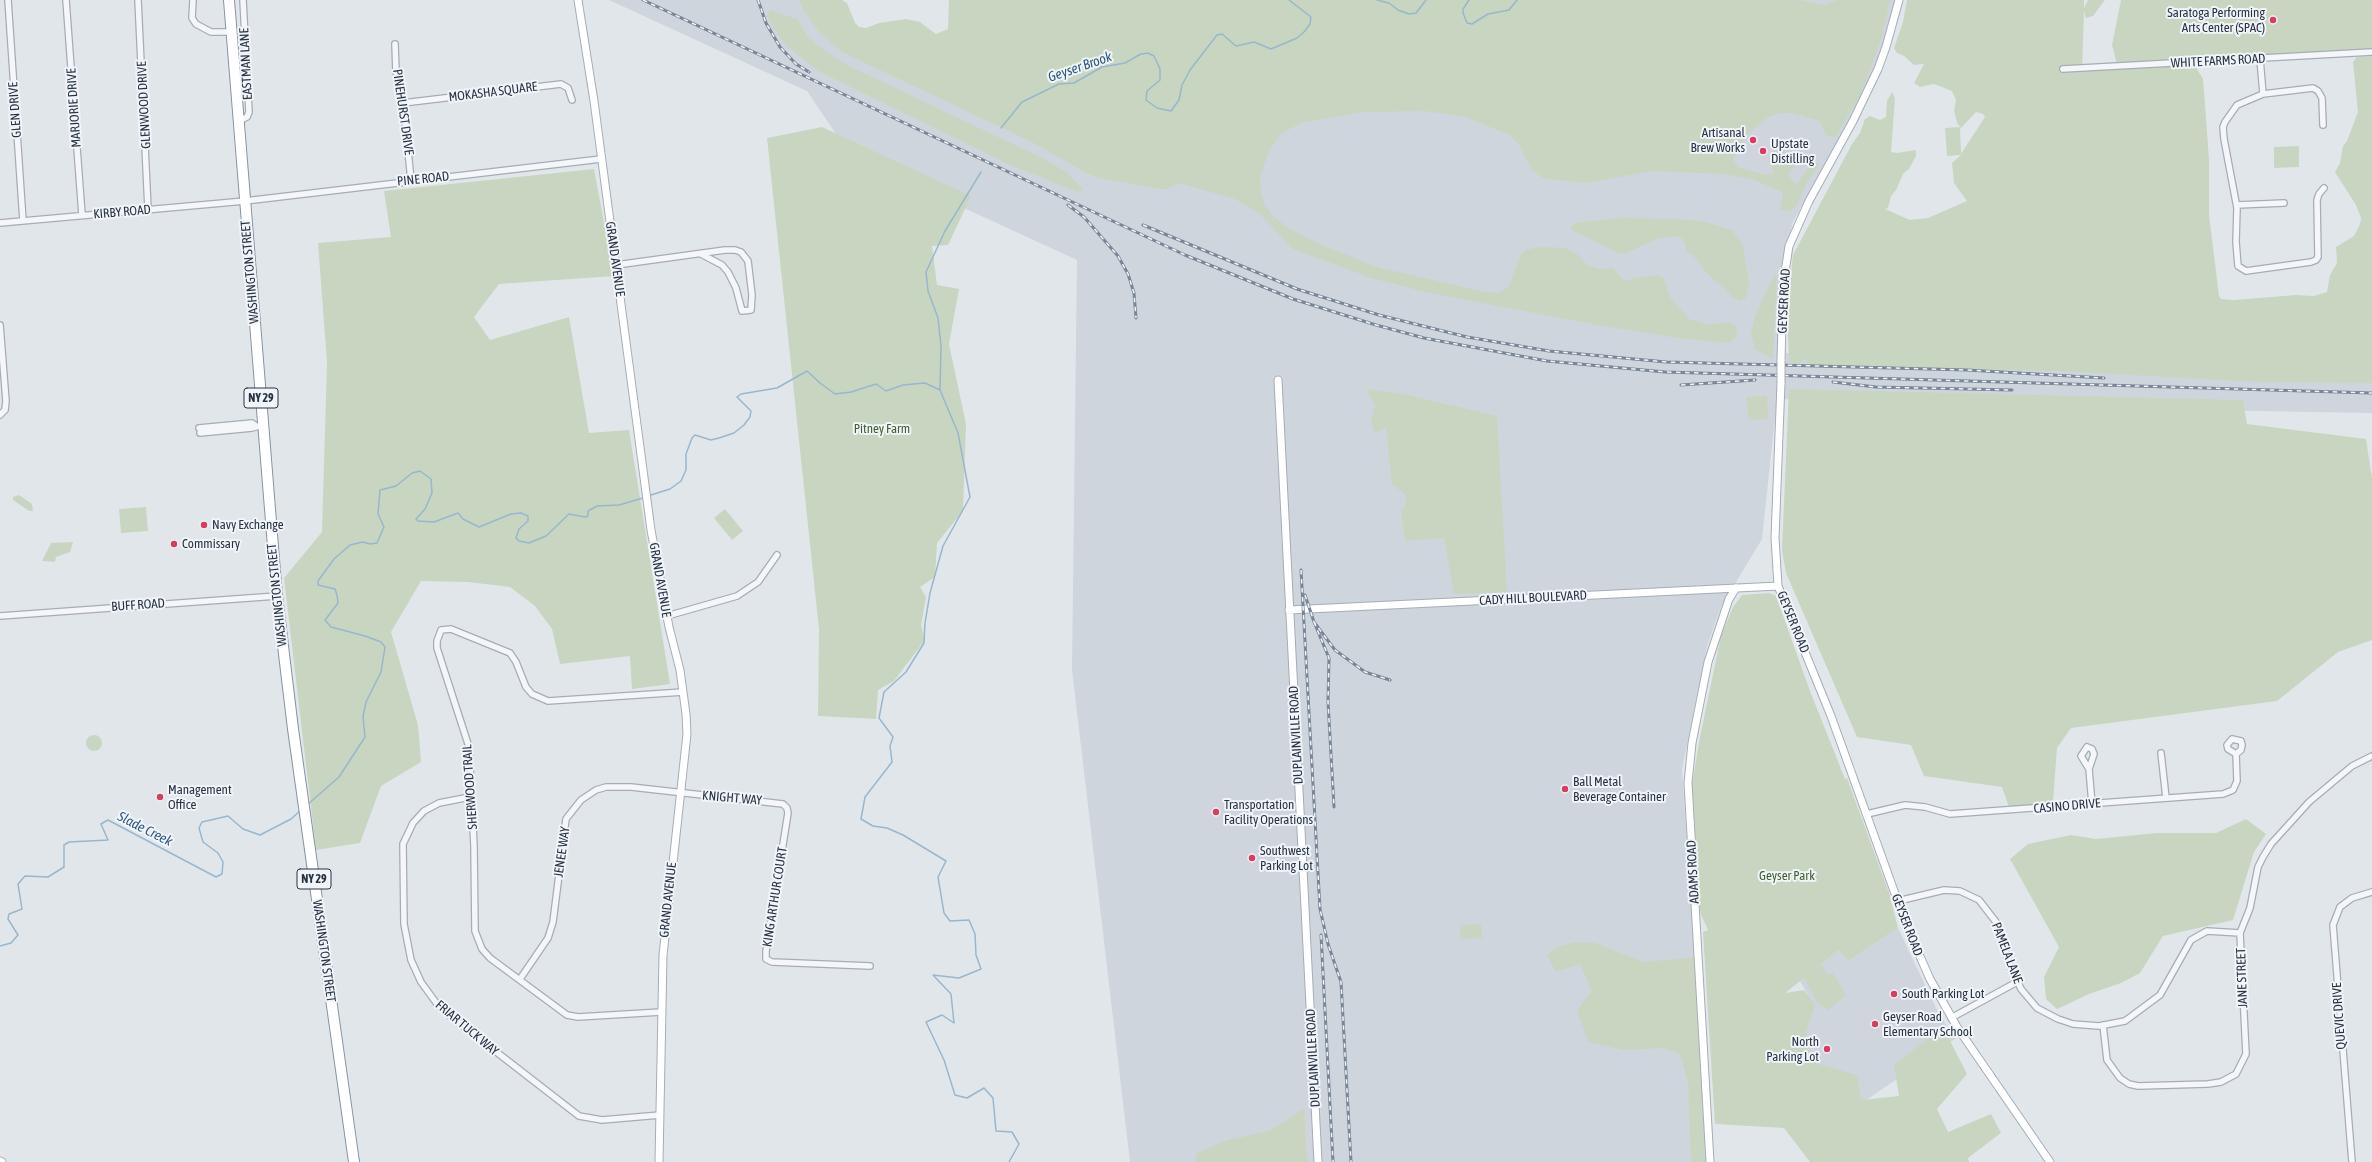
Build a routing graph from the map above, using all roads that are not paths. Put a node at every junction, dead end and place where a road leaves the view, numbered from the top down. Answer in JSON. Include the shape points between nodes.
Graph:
{"nodes":[{"id":1,"x":8,"y":0,"type":"edge"},
{"id":2,"x":66,"y":0,"type":"edge"},
{"id":3,"x":138,"y":0,"type":"edge"},
{"id":4,"x":193,"y":0,"type":"edge"},
{"id":5,"x":229,"y":0,"type":"edge"},
{"id":6,"x":243,"y":0,"type":"edge"},
{"id":7,"x":578,"y":0,"type":"edge"},
{"id":8,"x":1898,"y":0,"type":"edge"},
{"id":9,"x":232,"y":32,"type":"junction"},
{"id":10,"x":395,"y":44,"type":"dead end"},
{"id":11,"x":2372,"y":52,"type":"edge"},
{"id":12,"x":2260,"y":58,"type":"junction"},
{"id":13,"x":2064,"y":69,"type":"dead end"},
{"id":14,"x":2263,"y":94,"type":"junction"},
{"id":15,"x":572,"y":100,"type":"dead end"},
{"id":16,"x":403,"y":103,"type":"junction"},
{"id":17,"x":239,"y":121,"type":"junction"},
{"id":18,"x":2323,"y":124,"type":"dead end"},
{"id":19,"x":601,"y":159,"type":"junction"},
{"id":20,"x":411,"y":180,"type":"junction"},
{"id":21,"x":2324,"y":188,"type":"dead end"},
{"id":22,"x":245,"y":200,"type":"junction"},
{"id":23,"x":2284,"y":203,"type":"dead end"},
{"id":24,"x":2237,"y":205,"type":"junction"},
{"id":25,"x":148,"y":209,"type":"junction"},
{"id":26,"x":82,"y":215,"type":"junction"},
{"id":27,"x":23,"y":221,"type":"junction"},
{"id":28,"x":0,"y":223,"type":"edge"},
{"id":29,"x":701,"y":254,"type":"junction"},
{"id":30,"x":616,"y":265,"type":"junction"},
{"id":31,"x":0,"y":324,"type":"edge"},
{"id":32,"x":1278,"y":380,"type":"dead end"},
{"id":33,"x":1,"y":415,"type":"edge"},
{"id":34,"x":259,"y":426,"type":"junction"},
{"id":35,"x":200,"y":430,"type":"dead end"},
{"id":36,"x":777,"y":554,"type":"dead end"},
{"id":37,"x":1778,"y":586,"type":"junction"},
{"id":38,"x":1736,"y":588,"type":"junction"},
{"id":39,"x":277,"y":596,"type":"junction"},
{"id":40,"x":1289,"y":610,"type":"junction"},
{"id":41,"x":0,"y":616,"type":"edge"},
{"id":42,"x":667,"y":616,"type":"junction"},
{"id":43,"x":683,"y":692,"type":"junction"},
{"id":44,"x":2161,"y":753,"type":"dead end"},
{"id":45,"x":2236,"y":754,"type":"dead end"},
{"id":46,"x":2372,"y":756,"type":"edge"},
{"id":47,"x":2089,"y":769,"type":"dead end"},
{"id":48,"x":680,"y":794,"type":"junction"},
{"id":49,"x":470,"y":797,"type":"junction"},
{"id":50,"x":2166,"y":798,"type":"junction"},
{"id":51,"x":783,"y":804,"type":"joint"},
{"id":52,"x":2092,"y":804,"type":"junction"},
{"id":53,"x":1867,"y":814,"type":"junction"},
{"id":54,"x":2372,"y":892,"type":"edge"},
{"id":55,"x":1898,"y":901,"type":"junction"},
{"id":56,"x":2240,"y":933,"type":"junction"},
{"id":57,"x":870,"y":966,"type":"dead end"},
{"id":58,"x":520,"y":979,"type":"junction"},
{"id":59,"x":2017,"y":982,"type":"junction"},
{"id":60,"x":661,"y":1012,"type":"junction"},
{"id":61,"x":1951,"y":1018,"type":"junction"},
{"id":62,"x":2103,"y":1025,"type":"junction"},
{"id":63,"x":660,"y":1115,"type":"junction"},
{"id":64,"x":354,"y":1162,"type":"edge"},
{"id":65,"x":659,"y":1162,"type":"edge"},
{"id":66,"x":1318,"y":1162,"type":"edge"},
{"id":67,"x":1710,"y":1162,"type":"edge"},
{"id":68,"x":2050,"y":1162,"type":"edge"},
{"id":69,"x":2352,"y":1162,"type":"edge"}],
"edges":[{"from":1,"to":27,"type":"street","name":"GLEN DRIVE"},
{"from":2,"to":26,"type":"street","name":"MARJORIE DRIVE"},
{"from":3,"to":25,"type":"street","name":"GLENWOOD DRIVE"},
{"from":4,"to":9,"type":"street","via":[[192,18],[196,24],[211,32]]},
{"from":5,"to":9,"type":"highway","name":"WASHINGTON STREET","number":"NY 29"},
{"from":6,"to":17,"type":"street","name":"EASTMAN LANE","via":[[248,112],[247,118]]},
{"from":7,"to":19,"type":"street","name":"GRAND AVENUE"},
{"from":8,"to":37,"type":"street","name":"GEYSER ROAD","bridge":true,"via":[[1878,69],[1809,201],[1789,246],[1783,285],[1775,538]]},
{"from":9,"to":17,"type":"highway","name":"WASHINGTON STREET","number":"NY 29"},
{"from":10,"to":16,"type":"street","name":"PINEHURST DRIVE","via":[[396,72]]},
{"from":11,"to":12,"type":"street","name":"WHITE FARMS ROAD"},
{"from":12,"to":13,"type":"street","name":"WHITE FARMS ROAD"},
{"from":12,"to":14,"type":"street"},
{"from":14,"to":18,"type":"street","via":[[2313,88],[2322,98]]},
{"from":14,"to":24,"type":"street","via":[[2237,105],[2225,122],[2224,139]]},
{"from":15,"to":16,"type":"street","name":"MOKASHA SQUARE","via":[[568,88],[561,84]]},
{"from":16,"to":20,"type":"street","name":"PINEHURST DRIVE"},
{"from":17,"to":22,"type":"highway","name":"WASHINGTON STREET","number":"NY 29"},
{"from":19,"to":20,"type":"street","name":"PINE ROAD"},
{"from":19,"to":30,"type":"street","name":"GRAND AVENUE"},
{"from":20,"to":22,"type":"street","name":"PINE ROAD"},
{"from":21,"to":24,"type":"street","via":[[2318,200],[2318,257],[2311,262],[2246,271],[2238,266]]},
{"from":22,"to":25,"type":"street","name":"KIRBY ROAD"},
{"from":22,"to":34,"type":"highway","name":"WASHINGTON STREET","number":"NY 29"},
{"from":23,"to":24,"type":"street"},
{"from":25,"to":26,"type":"street","name":"KIRBY ROAD"},
{"from":26,"to":27,"type":"street","name":"KIRBY ROAD"},
{"from":27,"to":28,"type":"street","name":"KIRBY ROAD"},
{"from":29,"to":29,"type":"street","via":[[735,250],[746,257],[752,295],[751,310],[742,311],[736,288],[725,268]]},
{"from":29,"to":30,"type":"street"},
{"from":30,"to":42,"type":"street","name":"GRAND AVENUE","via":[[651,530]]},
{"from":31,"to":33,"type":"street","via":[[6,401],[5,410]]},
{"from":32,"to":40,"type":"street","name":"DUPLAINVILLE ROAD"},
{"from":34,"to":35,"type":"street"},
{"from":34,"to":39,"type":"highway","name":"WASHINGTON STREET","number":"NY 29"},
{"from":36,"to":42,"type":"street","via":[[758,582],[743,592]]},
{"from":37,"to":38,"type":"street","name":"CADY HILL BOULEVARD"},
{"from":37,"to":53,"type":"street","name":"GEYSER ROAD"},
{"from":38,"to":40,"type":"street","name":"CADY HILL BOULEVARD"},
{"from":38,"to":67,"type":"street","name":"ADAMS ROAD","via":[[1729,599],[1708,662],[1692,743],[1688,783]]},
{"from":39,"to":41,"type":"street","name":"BUFF ROAD"},
{"from":39,"to":64,"type":"highway","name":"WASHINGTON STREET","number":"NY 29","via":[[292,729]]},
{"from":40,"to":66,"type":"street","name":"DUPLAINVILLE ROAD"},
{"from":42,"to":43,"type":"street","name":"GRAND AVENUE"},
{"from":43,"to":48,"type":"street","name":"GRAND AVENUE","via":[[687,734]]},
{"from":43,"to":49,"type":"street","name":"SHERWOOD TRAIL","via":[[548,701],[532,694],[526,687],[510,653],[451,629],[443,629],[438,635],[437,648],[468,742]]},
{"from":44,"to":50,"type":"street"},
{"from":45,"to":50,"type":"street","name":"CASINO DRIVE","via":[[2237,781],[2230,792]]},
{"from":46,"to":56,"type":"street","name":"JANE STREET","via":[[2352,766],[2309,802],[2271,844],[2258,867],[2250,908]]},
{"from":47,"to":52,"type":"street"},
{"from":48,"to":51,"type":"street","name":"KNIGHT WAY"},
{"from":48,"to":58,"type":"street","name":"JENEE WAY","via":[[632,787],[606,787],[581,800],[566,819],[553,922],[548,938]]},
{"from":48,"to":60,"type":"street","name":"GRAND AVENUE","via":[[666,918]]},
{"from":49,"to":58,"type":"street","name":"SHERWOOD TRAIL","via":[[476,937],[490,958]]},
{"from":49,"to":63,"type":"street","name":"FRIAR TUCK WAY","via":[[439,803],[424,811],[412,823],[403,844],[404,924],[411,960],[421,982],[437,1004],[450,1016],[579,1116],[602,1120]]},
{"from":50,"to":52,"type":"street","name":"CASINO DRIVE"},
{"from":51,"to":57,"type":"street","name":"KING ARTHUR COURT","via":[[788,813],[766,959],[772,962]]},
{"from":52,"to":53,"type":"street","name":"CASINO DRIVE","via":[[1950,814],[1905,805]]},
{"from":53,"to":55,"type":"street","name":"GEYSER ROAD"},
{"from":54,"to":69,"type":"street","name":"QUEVIC DRIVE","via":[[2352,898],[2340,907],[2333,926]]},
{"from":55,"to":59,"type":"street","name":"PAMELA LANE","via":[[1944,890],[1960,891],[1974,897],[1983,904],[1996,922]]},
{"from":55,"to":61,"type":"street","name":"GEYSER ROAD","via":[[1922,963]]},
{"from":56,"to":62,"type":"street","name":"PAMELA LANE","via":[[2207,931],[2191,940],[2160,995],[2125,1021]]},
{"from":56,"to":62,"type":"street","name":"JANE STREET","via":[[2246,1054],[2236,1074],[2221,1082],[2208,1084],[2129,1084],[2120,1078],[2107,1060]]},
{"from":58,"to":60,"type":"street","name":"SHERWOOD TRAIL","via":[[567,1015],[578,1017]]},
{"from":59,"to":61,"type":"street"},
{"from":59,"to":62,"type":"street","name":"PAMELA LANE","via":[[2037,1008],[2044,1012],[2073,1024]]},
{"from":60,"to":63,"type":"street","name":"GRAND AVENUE"},
{"from":61,"to":68,"type":"street","name":"GEYSER ROAD"},
{"from":63,"to":65,"type":"street","name":"GRAND AVENUE"}]}
